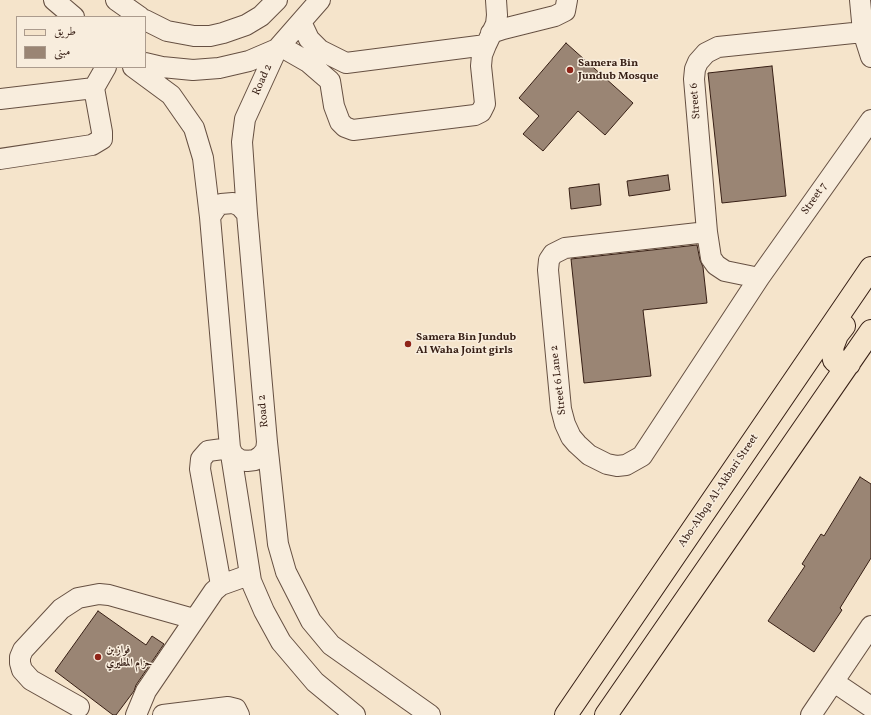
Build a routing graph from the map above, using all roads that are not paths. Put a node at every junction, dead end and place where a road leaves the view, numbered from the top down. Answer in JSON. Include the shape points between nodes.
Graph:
{"nodes":[{"id":1,"x":54,"y":0,"type":"edge"},
{"id":2,"x":116,"y":0,"type":"edge"},
{"id":3,"x":277,"y":0,"type":"edge"},
{"id":4,"x":320,"y":0,"type":"edge"},
{"id":5,"x":496,"y":0,"type":"edge"},
{"id":6,"x":568,"y":0,"type":"edge"},
{"id":7,"x":860,"y":0,"type":"edge"},
{"id":8,"x":73,"y":16,"type":"edge"},
{"id":9,"x":139,"y":16,"type":"edge"},
{"id":10,"x":146,"y":20,"type":"edge"},
{"id":11,"x":301,"y":22,"type":"junction"},
{"id":12,"x":863,"y":32,"type":"junction"},
{"id":13,"x":488,"y":39,"type":"junction"},
{"id":14,"x":278,"y":48,"type":"junction"},
{"id":15,"x":871,"y":57,"type":"edge"},
{"id":16,"x":146,"y":63,"type":"edge"},
{"id":17,"x":346,"y":63,"type":"junction"},
{"id":18,"x":105,"y":68,"type":"edge"},
{"id":19,"x":134,"y":68,"type":"edge"},
{"id":20,"x":330,"y":81,"type":"junction"},
{"id":21,"x":94,"y":88,"type":"junction"},
{"id":22,"x":0,"y":99,"type":"edge"},
{"id":23,"x":871,"y":120,"type":"edge"},
{"id":24,"x":0,"y":158,"type":"edge"},
{"id":25,"x":247,"y":214,"type":"junction"},
{"id":26,"x":210,"y":217,"type":"junction"},
{"id":27,"x":707,"y":232,"type":"junction"},
{"id":28,"x":871,"y":268,"type":"edge"},
{"id":29,"x":759,"y":278,"type":"junction"},
{"id":30,"x":871,"y":285,"type":"edge"},
{"id":31,"x":871,"y":331,"type":"edge"},
{"id":32,"x":849,"y":364,"type":"junction"},
{"id":33,"x":267,"y":442,"type":"junction"},
{"id":34,"x":230,"y":448,"type":"junction"},
{"id":35,"x":249,"y":575,"type":"junction"},
{"id":36,"x":221,"y":585,"type":"junction"},
{"id":37,"x":194,"y":619,"type":"junction"},
{"id":38,"x":871,"y":626,"type":"edge"},
{"id":39,"x":834,"y":682,"type":"junction"},
{"id":40,"x":79,"y":707,"type":"dead end"},
{"id":41,"x":871,"y":707,"type":"edge"},
{"id":42,"x":136,"y":715,"type":"edge"},
{"id":43,"x":163,"y":715,"type":"edge"},
{"id":44,"x":239,"y":715,"type":"edge"},
{"id":45,"x":355,"y":715,"type":"edge"},
{"id":46,"x":430,"y":715,"type":"edge"},
{"id":47,"x":566,"y":715,"type":"edge"},
{"id":48,"x":606,"y":715,"type":"edge"},
{"id":49,"x":811,"y":715,"type":"edge"}],
"edges":[{"from":1,"to":8,"type":"street"},
{"from":2,"to":9,"type":"street"},
{"from":3,"to":10,"type":"street","via":[[261,16],[246,25],[210,36],[167,31]]},
{"from":4,"to":11,"type":"street","name":"Road 2"},
{"from":5,"to":13,"type":"street","via":[[496,24]]},
{"from":6,"to":13,"type":"street","via":[[565,11],[555,16],[503,29]]},
{"from":7,"to":12,"type":"street"},
{"from":11,"to":14,"type":"street","name":"Road 2"},
{"from":11,"to":17,"type":"street","via":[[309,39],[320,50]]},
{"from":12,"to":15,"type":"street"},
{"from":12,"to":27,"type":"street","name":"Street 6","via":[[718,47],[706,53],[698,62],[694,79]]},
{"from":13,"to":17,"type":"street"},
{"from":13,"to":20,"type":"street","via":[[481,66],[485,104],[481,112],[475,115],[353,130],[340,122],[334,106]]},
{"from":14,"to":16,"type":"street","name":"Road 2","via":[[249,61],[220,68],[192,70]]},
{"from":14,"to":20,"type":"street","via":[[308,62]]},
{"from":14,"to":25,"type":"street","name":"Road 2","via":[[246,119],[242,142]]},
{"from":17,"to":20,"type":"street","via":[[337,68]]},
{"from":18,"to":21,"type":"street"},
{"from":19,"to":26,"type":"street","via":[[171,95],[194,128],[203,158]]},
{"from":21,"to":22,"type":"street"},
{"from":21,"to":24,"type":"street","via":[[102,139],[92,145]]},
{"from":23,"to":29,"type":"street","name":"Street 7"},
{"from":25,"to":26,"type":"street","via":[[240,206],[232,203],[221,204]]},
{"from":25,"to":33,"type":"street","name":"Road 2"},
{"from":26,"to":34,"type":"street"},
{"from":27,"to":29,"type":"street","name":"Street 6","via":[[711,258],[716,265],[725,271]]},
{"from":27,"to":29,"type":"street","name":"Street 6 Lane 2","via":[[565,248],[553,254],[548,270],[562,409],[565,424],[572,437],[589,455],[617,466],[626,465],[642,456]]},
{"from":28,"to":47,"type":"main road","name":"Abo-Albqa Al-Akbari Street"},
{"from":30,"to":32,"type":"main road","via":[[832,348],[834,360],[840,365]]},
{"from":31,"to":32,"type":"main road"},
{"from":32,"to":48,"type":"main road"},
{"from":33,"to":34,"type":"street","via":[[266,450],[261,456],[247,462],[233,455]]},
{"from":33,"to":46,"type":"street","name":"Road 2","via":[[278,544],[286,572],[312,621],[332,646]]},
{"from":34,"to":35,"type":"street"},
{"from":34,"to":36,"type":"street","via":[[208,451],[200,464]]},
{"from":35,"to":36,"type":"street"},
{"from":35,"to":45,"type":"street","via":[[281,642],[315,682]]},
{"from":36,"to":37,"type":"street"},
{"from":37,"to":40,"type":"street","via":[[99,594],[78,598],[61,608],[23,650],[20,663],[22,670],[31,680]]},
{"from":37,"to":42,"type":"street","via":[[146,691]]},
{"from":38,"to":39,"type":"street"},
{"from":39,"to":41,"type":"street"},
{"from":39,"to":49,"type":"street"},
{"from":43,"to":44,"type":"street","via":[[228,707],[236,709]]}]}
